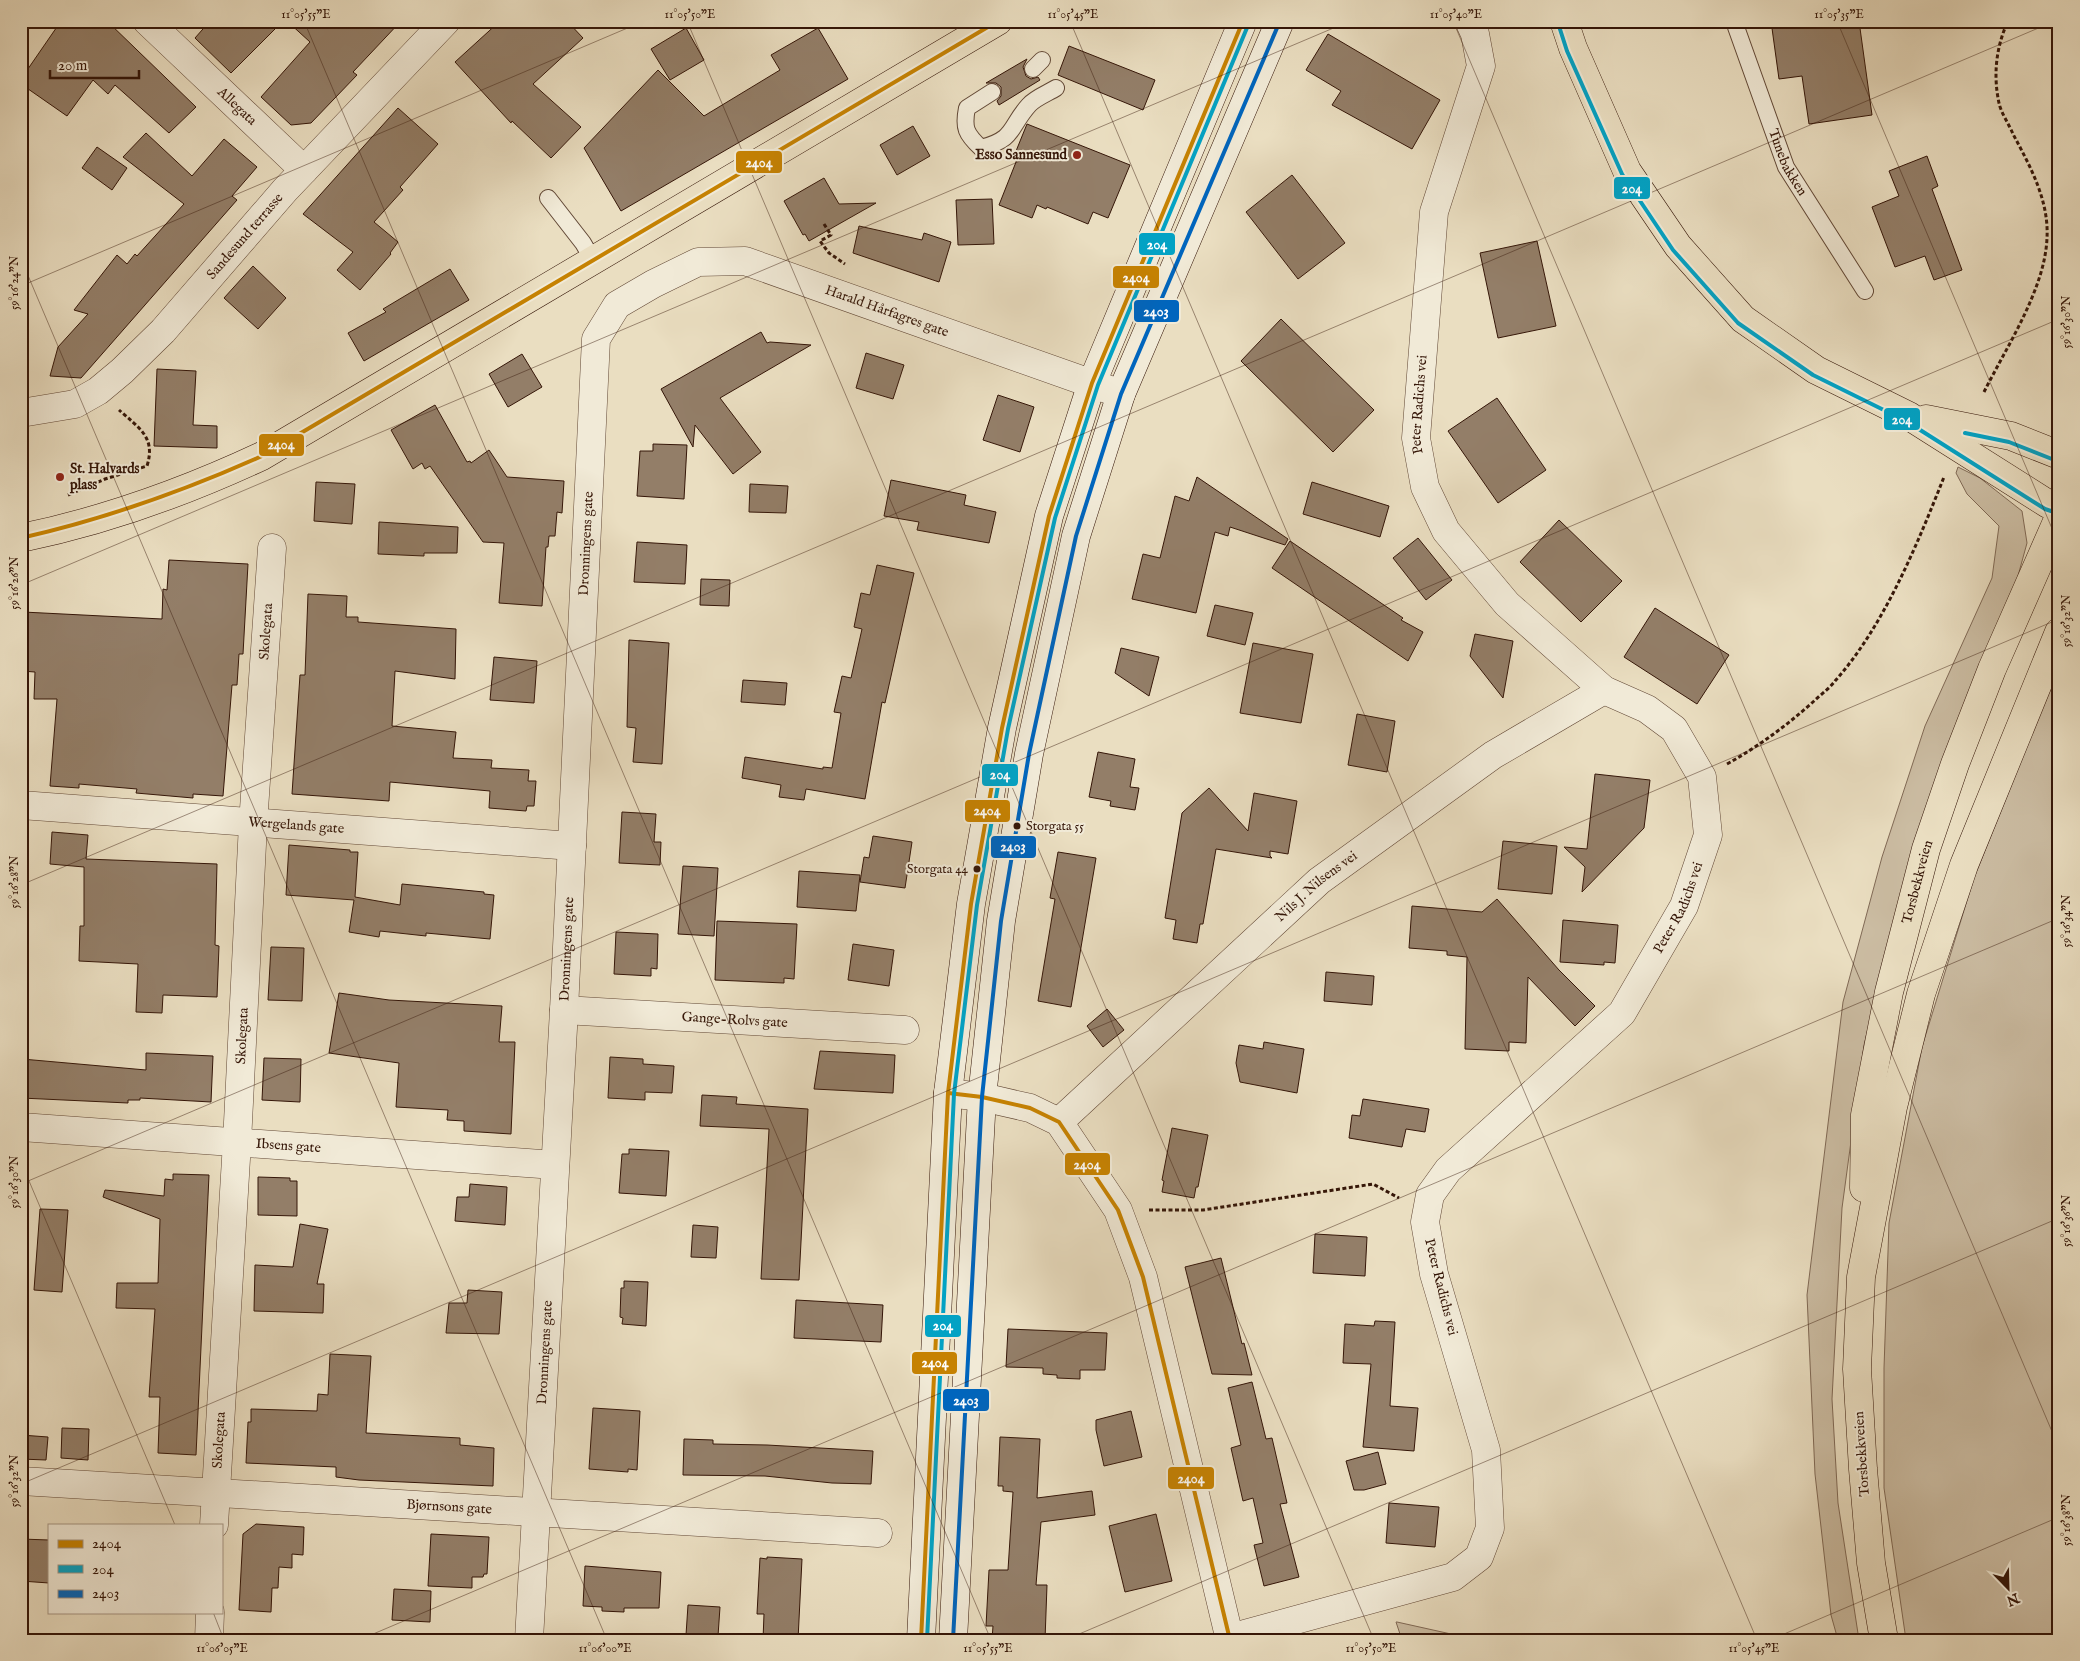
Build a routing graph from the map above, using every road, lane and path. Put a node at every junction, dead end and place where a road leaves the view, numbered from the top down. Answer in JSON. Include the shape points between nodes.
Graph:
{"nodes":[{"id":1,"x":147,"y":21,"type":"edge"},
{"id":2,"x":446,"y":21,"type":"edge"},
{"id":3,"x":998,"y":21,"type":"edge"},
{"id":4,"x":1244,"y":21,"type":"edge"},
{"id":5,"x":1280,"y":21,"type":"edge"},
{"id":6,"x":1469,"y":21,"type":"edge"},
{"id":7,"x":1564,"y":21,"type":"edge"},
{"id":8,"x":1736,"y":21,"type":"edge"},
{"id":9,"x":2008,"y":21,"type":"edge"},
{"id":10,"x":1056,"y":88,"type":"dead end"},
{"id":11,"x":992,"y":92,"type":"dead end"},
{"id":12,"x":304,"y":170,"type":"junction"},
{"id":13,"x":548,"y":198,"type":"dead end"},
{"id":14,"x":824,"y":224,"type":"dead end"},
{"id":15,"x":593,"y":260,"type":"junction"},
{"id":16,"x":850,"y":269,"type":"dead end"},
{"id":17,"x":653,"y":284,"type":"joint"},
{"id":18,"x":1865,"y":290,"type":"dead end"},
{"id":19,"x":1092,"y":382,"type":"junction"},
{"id":20,"x":98,"y":392,"type":"junction"},
{"id":21,"x":1984,"y":392,"type":"dead end"},
{"id":22,"x":1121,"y":394,"type":"junction"},
{"id":23,"x":21,"y":413,"type":"edge"},
{"id":24,"x":1910,"y":416,"type":"junction"},
{"id":25,"x":2059,"y":455,"type":"edge"},
{"id":26,"x":1944,"y":477,"type":"dead end"},
{"id":27,"x":64,"y":497,"type":"dead end"},
{"id":28,"x":2059,"y":507,"type":"edge"},
{"id":29,"x":2059,"y":517,"type":"edge"},
{"id":30,"x":21,"y":538,"type":"edge"},
{"id":31,"x":272,"y":548,"type":"dead end"},
{"id":32,"x":2059,"y":632,"type":"edge"},
{"id":33,"x":1604,"y":690,"type":"junction"},
{"id":34,"x":1702,"y":778,"type":"junction"},
{"id":35,"x":21,"y":805,"type":"edge"},
{"id":36,"x":253,"y":824,"type":"junction"},
{"id":37,"x":572,"y":846,"type":"junction"},
{"id":38,"x":564,"y":1010,"type":"junction"},
{"id":39,"x":905,"y":1030,"type":"dead end"},
{"id":40,"x":948,"y":1093,"type":"junction"},
{"id":41,"x":982,"y":1097,"type":"junction"},
{"id":42,"x":1060,"y":1122,"type":"junction"},
{"id":43,"x":21,"y":1127,"type":"edge"},
{"id":44,"x":237,"y":1142,"type":"junction"},
{"id":45,"x":555,"y":1164,"type":"junction"},
{"id":46,"x":1118,"y":1210,"type":"junction"},
{"id":47,"x":1425,"y":1222,"type":"junction"},
{"id":48,"x":1863,"y":1267,"type":"junction"},
{"id":49,"x":21,"y":1481,"type":"edge"},
{"id":50,"x":215,"y":1494,"type":"junction"},
{"id":51,"x":536,"y":1512,"type":"junction"},
{"id":52,"x":214,"y":1524,"type":"edge"},
{"id":53,"x":878,"y":1533,"type":"dead end"},
{"id":54,"x":210,"y":1614,"type":"edge"},
{"id":55,"x":1230,"y":1639,"type":"edge"},
{"id":56,"x":209,"y":1640,"type":"edge"},
{"id":57,"x":530,"y":1640,"type":"edge"},
{"id":58,"x":921,"y":1640,"type":"edge"},
{"id":59,"x":953,"y":1640,"type":"edge"},
{"id":60,"x":1884,"y":1640,"type":"edge"}],
"edges":[{"from":1,"to":12,"type":"street","name":"Allegata"},
{"from":2,"to":12,"type":"street","name":"Sandesund terrasse"},
{"from":3,"to":15,"type":"main road"},
{"from":4,"to":19,"type":"street"},
{"from":5,"to":22,"type":"street"},
{"from":6,"to":33,"type":"street","name":"Peter Radichs vei","via":[[1481,66],[1434,212],[1416,438],[1425,487],[1446,532],[1507,604]]},
{"from":7,"to":24,"type":"main road","via":[[1627,171],[1678,246],[1743,319],[1816,370]]},
{"from":8,"to":18,"type":"lane","name":"Tunebakken","via":[[1786,167]]},
{"from":9,"to":21,"type":"path","via":[[2001,36],[1995,75],[1999,105],[2035,177],[2045,210],[2047,237],[2037,288]]},
{"from":10,"to":11,"type":"lane","via":[[1030,103],[1009,135],[997,144],[981,148],[972,140],[964,124],[967,108]]},
{"from":12,"to":20,"type":"street","name":"Sandesund terrasse","via":[[163,331]]},
{"from":13,"to":15,"type":"lane"},
{"from":14,"to":16,"type":"path","via":[[831,235],[820,241]]},
{"from":15,"to":30,"type":"main road","via":[[262,456],[169,496]]},
{"from":17,"to":19,"type":"street","name":"Harald Hårfagres gate","via":[[698,262],[745,261]]},
{"from":17,"to":37,"type":"street","name":"Dronningens gate","via":[[617,305],[596,339]]},
{"from":19,"to":22,"type":"street","name":"Harald Hårfagres gate"},
{"from":19,"to":40,"type":"street","via":[[1049,516],[1002,728],[971,904]]},
{"from":20,"to":23,"type":"street","name":"Sandesund terrasse","via":[[75,404]]},
{"from":20,"to":27,"type":"path","via":[[146,434],[151,453],[147,466]]},
{"from":22,"to":41,"type":"street","via":[[1076,536],[1030,754],[1001,921]]},
{"from":24,"to":25,"type":"main road","via":[[2011,436]]},
{"from":24,"to":28,"type":"main road","via":[[2048,504]]},
{"from":26,"to":34,"type":"path","via":[[1918,544],[1875,627],[1835,682],[1784,728]]},
{"from":29,"to":48,"type":"main road","name":"Torsbekkveien","via":[[1992,669],[1926,849],[1889,992],[1865,1115]]},
{"from":31,"to":36,"type":"street","name":"Skolegata"},
{"from":32,"to":48,"type":"main road","name":"Torsbekkveien","via":[[1964,865],[1921,994],[1893,1107]]},
{"from":33,"to":34,"type":"street","name":"Peter Radichs vei","via":[[1647,709],[1674,729]]},
{"from":33,"to":42,"type":"street","name":"Nils J. Nilsens vei","via":[[1493,755],[1319,881]]},
{"from":34,"to":47,"type":"street","name":"Peter Radichs vei","via":[[1708,835],[1684,906],[1622,1013],[1448,1170],[1430,1195]]},
{"from":35,"to":36,"type":"street","name":"Wergelands gate"},
{"from":36,"to":37,"type":"street","name":"Wergelands gate"},
{"from":36,"to":44,"type":"street","name":"Skolegata"},
{"from":37,"to":38,"type":"street","name":"Dronningens gate"},
{"from":38,"to":39,"type":"street","name":"Gange-Rolvs gate"},
{"from":38,"to":45,"type":"street","name":"Dronningens gate"},
{"from":40,"to":41,"type":"street"},
{"from":40,"to":58,"type":"street"},
{"from":41,"to":42,"type":"street","via":[[1030,1108]]},
{"from":41,"to":59,"type":"street"},
{"from":42,"to":46,"type":"street"},
{"from":43,"to":44,"type":"street","name":"Ibsens gate"},
{"from":44,"to":45,"type":"street","name":"Ibsens gate"},
{"from":44,"to":50,"type":"street","name":"Skolegata"},
{"from":45,"to":51,"type":"street","name":"Dronningens gate"},
{"from":46,"to":47,"type":"path","via":[[1204,1210],[1373,1184],[1397,1196]]},
{"from":46,"to":55,"type":"street","via":[[1143,1277]]},
{"from":47,"to":55,"type":"street","name":"Peter Radichs vei","via":[[1434,1274],[1486,1450],[1490,1528],[1479,1557],[1453,1577]]},
{"from":48,"to":60,"type":"main road","name":"Torsbekkveien","via":[[1857,1369],[1871,1563]]},
{"from":49,"to":50,"type":"street","name":"Bjørnsons gate"},
{"from":50,"to":51,"type":"street","name":"Bjørnsons gate"},
{"from":50,"to":52,"type":"street","name":"Skolegata"},
{"from":51,"to":53,"type":"street","name":"Bjørnsons gate"},
{"from":51,"to":57,"type":"street","name":"Dronningens gate"},
{"from":54,"to":56,"type":"street"}]}
